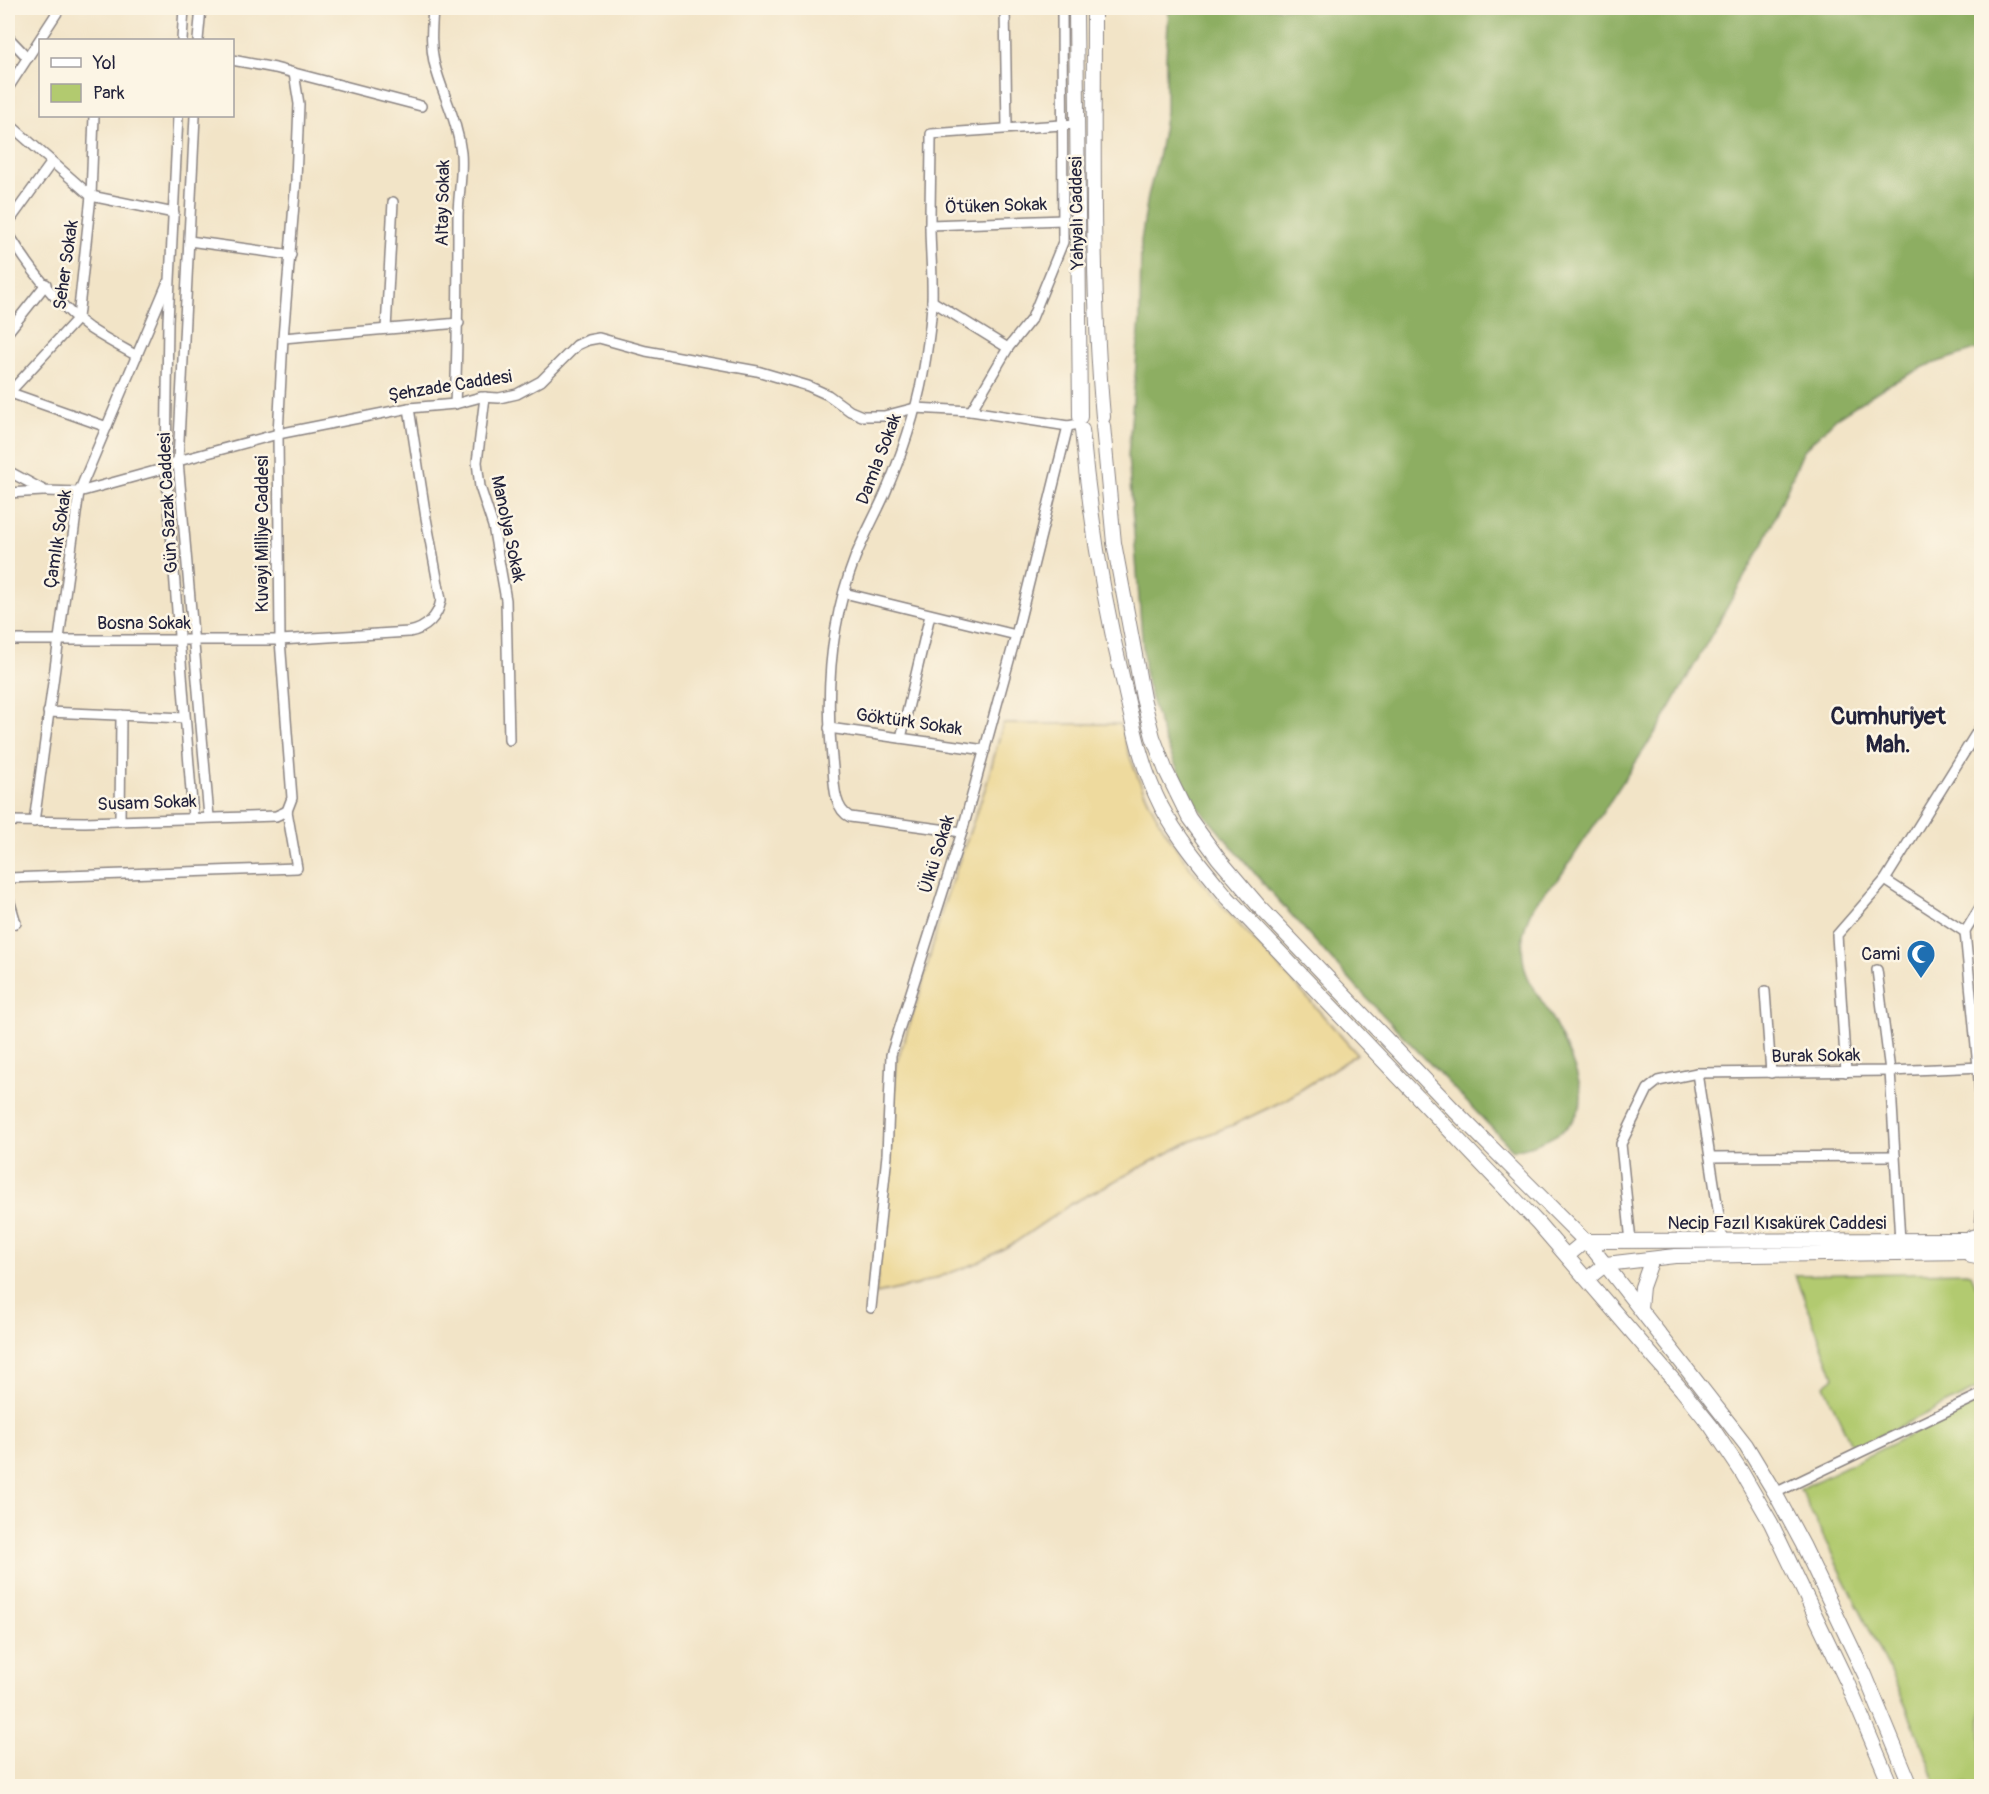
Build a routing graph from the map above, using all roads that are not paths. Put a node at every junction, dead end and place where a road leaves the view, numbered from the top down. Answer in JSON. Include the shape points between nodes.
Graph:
{"nodes":[{"id":1,"x":60,"y":8,"type":"edge"},
{"id":2,"x":184,"y":8,"type":"edge"},
{"id":3,"x":201,"y":8,"type":"edge"},
{"id":4,"x":433,"y":8,"type":"edge"},
{"id":5,"x":1005,"y":8,"type":"edge"},
{"id":6,"x":1062,"y":8,"type":"edge"},
{"id":7,"x":1076,"y":8,"type":"edge"},
{"id":8,"x":1094,"y":8,"type":"edge"},
{"id":9,"x":8,"y":36,"type":"edge"},
{"id":10,"x":42,"y":39,"type":"edge"},
{"id":11,"x":182,"y":39,"type":"edge"},
{"id":12,"x":198,"y":39,"type":"edge"},
{"id":13,"x":34,"y":53,"type":"edge"},
{"id":14,"x":234,"y":60,"type":"edge"},
{"id":15,"x":294,"y":73,"type":"junction"},
{"id":16,"x":8,"y":88,"type":"edge"},
{"id":17,"x":421,"y":106,"type":"dead end"},
{"id":18,"x":94,"y":117,"type":"edge"},
{"id":19,"x":178,"y":117,"type":"edge"},
{"id":20,"x":195,"y":117,"type":"edge"},
{"id":21,"x":8,"y":123,"type":"edge"},
{"id":22,"x":1069,"y":124,"type":"junction"},
{"id":23,"x":1008,"y":128,"type":"junction"},
{"id":24,"x":52,"y":162,"type":"junction"},
{"id":25,"x":91,"y":196,"type":"junction"},
{"id":26,"x":393,"y":202,"type":"dead end"},
{"id":27,"x":174,"y":213,"type":"junction"},
{"id":28,"x":1062,"y":220,"type":"junction"},
{"id":29,"x":8,"y":223,"type":"edge"},
{"id":30,"x":930,"y":225,"type":"junction"},
{"id":31,"x":8,"y":234,"type":"edge"},
{"id":32,"x":189,"y":241,"type":"junction"},
{"id":33,"x":291,"y":255,"type":"junction"},
{"id":34,"x":171,"y":277,"type":"junction"},
{"id":35,"x":45,"y":284,"type":"junction"},
{"id":36,"x":932,"y":301,"type":"junction"},
{"id":37,"x":78,"y":318,"type":"junction"},
{"id":38,"x":459,"y":323,"type":"junction"},
{"id":39,"x":386,"y":329,"type":"junction"},
{"id":40,"x":8,"y":332,"type":"edge"},
{"id":41,"x":283,"y":338,"type":"junction"},
{"id":42,"x":1008,"y":348,"type":"junction"},
{"id":43,"x":137,"y":356,"type":"junction"},
{"id":44,"x":8,"y":392,"type":"edge"},
{"id":45,"x":485,"y":397,"type":"junction"},
{"id":46,"x":455,"y":404,"type":"junction"},
{"id":47,"x":409,"y":408,"type":"junction"},
{"id":48,"x":915,"y":408,"type":"junction"},
{"id":49,"x":971,"y":411,"type":"junction"},
{"id":50,"x":1102,"y":422,"type":"junction"},
{"id":51,"x":1077,"y":424,"type":"junction"},
{"id":52,"x":107,"y":428,"type":"junction"},
{"id":53,"x":278,"y":434,"type":"junction"},
{"id":54,"x":178,"y":461,"type":"junction"},
{"id":55,"x":166,"y":468,"type":"junction"},
{"id":56,"x":8,"y":471,"type":"edge"},
{"id":57,"x":45,"y":491,"type":"junction"},
{"id":58,"x":80,"y":492,"type":"junction"},
{"id":59,"x":8,"y":493,"type":"edge"},
{"id":60,"x":844,"y":593,"type":"junction"},
{"id":61,"x":930,"y":615,"type":"junction"},
{"id":62,"x":1016,"y":634,"type":"junction"},
{"id":63,"x":59,"y":639,"type":"junction"},
{"id":64,"x":8,"y":640,"type":"edge"},
{"id":65,"x":194,"y":640,"type":"junction"},
{"id":66,"x":280,"y":640,"type":"junction"},
{"id":67,"x":179,"y":641,"type":"junction"},
{"id":68,"x":48,"y":712,"type":"junction"},
{"id":69,"x":122,"y":715,"type":"junction"},
{"id":70,"x":185,"y":718,"type":"junction"},
{"id":71,"x":1982,"y":724,"type":"edge"},
{"id":72,"x":829,"y":728,"type":"junction"},
{"id":73,"x":1979,"y":736,"type":"edge"},
{"id":74,"x":901,"y":738,"type":"junction"},
{"id":75,"x":509,"y":740,"type":"dead end"},
{"id":76,"x":985,"y":750,"type":"junction"},
{"id":77,"x":287,"y":811,"type":"junction"},
{"id":78,"x":209,"y":817,"type":"junction"},
{"id":79,"x":193,"y":818,"type":"junction"},
{"id":80,"x":8,"y":821,"type":"edge"},
{"id":81,"x":120,"y":821,"type":"junction"},
{"id":82,"x":34,"y":822,"type":"junction"},
{"id":83,"x":962,"y":832,"type":"junction"},
{"id":84,"x":8,"y":878,"type":"edge"},
{"id":85,"x":1885,"y":880,"type":"junction"},
{"id":86,"x":8,"y":896,"type":"edge"},
{"id":87,"x":1982,"y":904,"type":"edge"},
{"id":88,"x":8,"y":925,"type":"edge"},
{"id":89,"x":1965,"y":932,"type":"junction"},
{"id":90,"x":1877,"y":970,"type":"dead end"},
{"id":91,"x":1765,"y":991,"type":"dead end"},
{"id":92,"x":1980,"y":1067,"type":"edge"},
{"id":93,"x":1890,"y":1071,"type":"junction"},
{"id":94,"x":1846,"y":1072,"type":"junction"},
{"id":95,"x":1697,"y":1073,"type":"junction"},
{"id":96,"x":1771,"y":1073,"type":"junction"},
{"id":97,"x":1982,"y":1124,"type":"edge"},
{"id":98,"x":1895,"y":1156,"type":"junction"},
{"id":99,"x":1710,"y":1157,"type":"junction"},
{"id":100,"x":1982,"y":1196,"type":"edge"},
{"id":101,"x":1585,"y":1241,"type":"junction"},
{"id":102,"x":1900,"y":1241,"type":"junction"},
{"id":103,"x":1631,"y":1242,"type":"junction"},
{"id":104,"x":1723,"y":1242,"type":"junction"},
{"id":105,"x":1977,"y":1249,"type":"edge"},
{"id":106,"x":1568,"y":1256,"type":"junction"},
{"id":107,"x":1652,"y":1258,"type":"junction"},
{"id":108,"x":1606,"y":1264,"type":"junction"},
{"id":109,"x":1587,"y":1279,"type":"junction"},
{"id":110,"x":871,"y":1308,"type":"dead end"},
{"id":111,"x":1641,"y":1308,"type":"junction"},
{"id":112,"x":1982,"y":1394,"type":"edge"},
{"id":113,"x":1775,"y":1493,"type":"junction"},
{"id":114,"x":1891,"y":1786,"type":"edge"},
{"id":115,"x":1911,"y":1786,"type":"edge"}],
"edges":[{"from":1,"to":10,"type":"street"},
{"from":2,"to":11,"type":"street"},
{"from":3,"to":12,"type":"street"},
{"from":4,"to":38,"type":"street","name":"Altay Sokak","via":[[433,54],[454,115],[461,154]]},
{"from":5,"to":23,"type":"street"},
{"from":6,"to":22,"type":"street"},
{"from":7,"to":22,"type":"main road","name":"Yahyalı Caddesi"},
{"from":8,"to":50,"type":"main road","name":"Yahyalı Caddesi","via":[[1095,261]]},
{"from":9,"to":13,"type":"street"},
{"from":13,"to":16,"type":"street"},
{"from":14,"to":15,"type":"street"},
{"from":15,"to":17,"type":"street"},
{"from":15,"to":33,"type":"street","name":"Kuvayi Milliye Caddesi","via":[[299,104]]},
{"from":18,"to":25,"type":"street","name":"Seher Sokak"},
{"from":19,"to":27,"type":"street","name":"Gün Sazak Caddesi"},
{"from":20,"to":32,"type":"street","name":"Gün Sazak Caddesi"},
{"from":21,"to":24,"type":"street"},
{"from":22,"to":23,"type":"street","name":"Damla Sokak"},
{"from":22,"to":28,"type":"street"},
{"from":22,"to":51,"type":"main road","name":"Yahyalı Caddesi"},
{"from":23,"to":30,"type":"street","name":"Damla Sokak","via":[[931,134]]},
{"from":24,"to":25,"type":"street"},
{"from":24,"to":29,"type":"street"},
{"from":25,"to":27,"type":"street"},
{"from":25,"to":37,"type":"street","name":"Seher Sokak"},
{"from":26,"to":39,"type":"street"},
{"from":27,"to":34,"type":"street","name":"Gün Sazak Caddesi"},
{"from":28,"to":30,"type":"street","name":"Ötüken Sokak"},
{"from":28,"to":42,"type":"street","via":[[1063,242],[1032,318]]},
{"from":30,"to":36,"type":"street","name":"Damla Sokak"},
{"from":31,"to":35,"type":"street"},
{"from":32,"to":33,"type":"street"},
{"from":32,"to":54,"type":"street","name":"Gün Sazak Caddesi"},
{"from":33,"to":41,"type":"street","name":"Kuvayi Milliye Caddesi"},
{"from":34,"to":43,"type":"street","name":"Çamlık Sokak"},
{"from":34,"to":55,"type":"street","name":"Gün Sazak Caddesi"},
{"from":35,"to":37,"type":"street"},
{"from":35,"to":40,"type":"street"},
{"from":36,"to":42,"type":"street"},
{"from":36,"to":48,"type":"street","name":"Damla Sokak"},
{"from":37,"to":43,"type":"street"},
{"from":37,"to":44,"type":"street","name":"Seher Sokak"},
{"from":38,"to":39,"type":"street"},
{"from":38,"to":46,"type":"street","name":"Altay Sokak"},
{"from":39,"to":41,"type":"street"},
{"from":41,"to":53,"type":"street","name":"Kuvayi Milliye Caddesi"},
{"from":42,"to":49,"type":"street"},
{"from":43,"to":52,"type":"street","name":"Çamlık Sokak"},
{"from":44,"to":52,"type":"street"},
{"from":45,"to":46,"type":"street","name":"Şehzade Caddesi"},
{"from":45,"to":48,"type":"street","name":"Şehzade Caddesi","via":[[508,397],[526,391],[551,373],[577,345],[599,338],[646,351],[757,371],[808,386],[862,416],[884,416]]},
{"from":45,"to":75,"type":"street","name":"Manolya Sokak","via":[[477,462],[506,600]]},
{"from":46,"to":47,"type":"street","name":"Şehzade Caddesi"},
{"from":47,"to":53,"type":"street","name":"Şehzade Caddesi"},
{"from":47,"to":66,"type":"street","name":"Bosna Sokak","via":[[441,600],[438,611],[415,631]]},
{"from":48,"to":49,"type":"street","name":"Şehzade Caddesi"},
{"from":48,"to":60,"type":"street","name":"Damla Sokak","via":[[894,473],[856,556]]},
{"from":49,"to":51,"type":"street","name":"Şehzade Caddesi"},
{"from":50,"to":51,"type":"main road","via":[[1101,429],[1093,434]]},
{"from":50,"to":51,"type":"main road","via":[[1093,410],[1085,411]]},
{"from":50,"to":101,"type":"main road","name":"Yahyalı Caddesi","via":[[1114,543],[1143,698],[1163,764],[1189,818],[1258,904]]},
{"from":51,"to":62,"type":"street","name":"Ülkü Sokak"},
{"from":51,"to":106,"type":"main road","name":"Yahyalı Caddesi","via":[[1115,648],[1140,752],[1170,822],[1228,898]]},
{"from":52,"to":58,"type":"street","name":"Çamlık Sokak"},
{"from":53,"to":54,"type":"street","name":"Şehzade Caddesi"},
{"from":53,"to":66,"type":"street","name":"Kuvayi Milliye Caddesi"},
{"from":54,"to":55,"type":"street","name":"Şehzade Caddesi"},
{"from":54,"to":65,"type":"street","name":"Gün Sazak Caddesi"},
{"from":55,"to":58,"type":"street","name":"Şehzade Caddesi"},
{"from":55,"to":67,"type":"street","name":"Gün Sazak Caddesi"},
{"from":56,"to":57,"type":"street","name":"Şehzade Caddesi"},
{"from":57,"to":58,"type":"street","name":"Şehzade Caddesi"},
{"from":57,"to":59,"type":"street"},
{"from":58,"to":63,"type":"street","name":"Çamlık Sokak"},
{"from":60,"to":61,"type":"street"},
{"from":60,"to":72,"type":"street","name":"Damla Sokak","via":[[832,650]]},
{"from":61,"to":62,"type":"street"},
{"from":61,"to":74,"type":"street"},
{"from":62,"to":76,"type":"street","name":"Ülkü Sokak"},
{"from":63,"to":64,"type":"street","name":"Bosna Sokak"},
{"from":63,"to":67,"type":"street","name":"Bosna Sokak"},
{"from":63,"to":68,"type":"street","name":"Çamlık Sokak"},
{"from":65,"to":66,"type":"street","name":"Bosna Sokak"},
{"from":65,"to":67,"type":"street","name":"Bosna Sokak"},
{"from":65,"to":78,"type":"street","name":"Gün Sazak Caddesi"},
{"from":66,"to":77,"type":"street","name":"Kuvayi Milliye Caddesi","via":[[292,798]]},
{"from":67,"to":70,"type":"street","name":"Gün Sazak Caddesi"},
{"from":68,"to":69,"type":"street"},
{"from":68,"to":82,"type":"street","name":"Çamlık Sokak"},
{"from":69,"to":70,"type":"street"},
{"from":69,"to":81,"type":"street"},
{"from":70,"to":79,"type":"street","name":"Gün Sazak Caddesi"},
{"from":71,"to":73,"type":"street"},
{"from":72,"to":74,"type":"street","name":"Göktürk Sokak"},
{"from":72,"to":83,"type":"street","name":"Damla Sokak","via":[[838,804],[844,814]]},
{"from":73,"to":85,"type":"street"},
{"from":74,"to":76,"type":"street","name":"Göktürk Sokak"},
{"from":76,"to":83,"type":"street","name":"Ülkü Sokak"},
{"from":77,"to":78,"type":"street","name":"Susam Sokak","via":[[276,816]]},
{"from":77,"to":84,"type":"street","name":"Kuvayi Milliye Caddesi","via":[[297,868]]},
{"from":78,"to":79,"type":"street","name":"Susam Sokak"},
{"from":79,"to":81,"type":"street","name":"Susam Sokak"},
{"from":80,"to":82,"type":"street","name":"Susam Sokak"},
{"from":81,"to":82,"type":"street","name":"Susam Sokak"},
{"from":83,"to":110,"type":"street","name":"Ülkü Sokak","via":[[891,1055],[887,1155]]},
{"from":85,"to":89,"type":"street"},
{"from":85,"to":94,"type":"street","via":[[1837,935]]},
{"from":86,"to":88,"type":"street","via":[[16,923]]},
{"from":87,"to":89,"type":"street"},
{"from":89,"to":92,"type":"street"},
{"from":90,"to":93,"type":"street"},
{"from":91,"to":96,"type":"street"},
{"from":92,"to":93,"type":"street","name":"Burak Sokak"},
{"from":92,"to":97,"type":"street"},
{"from":93,"to":94,"type":"street","name":"Burak Sokak"},
{"from":93,"to":98,"type":"street"},
{"from":94,"to":96,"type":"street","name":"Burak Sokak"},
{"from":95,"to":96,"type":"street","name":"Burak Sokak"},
{"from":95,"to":99,"type":"street"},
{"from":95,"to":103,"type":"street","name":"Burak Sokak","via":[[1653,1084],[1621,1144]]},
{"from":98,"to":99,"type":"street"},
{"from":98,"to":102,"type":"street"},
{"from":99,"to":104,"type":"street"},
{"from":100,"to":105,"type":"street"},
{"from":101,"to":103,"type":"main road","name":"Necip Fazıl Kısakürek Caddesi"},
{"from":101,"to":106,"type":"main road"},
{"from":101,"to":108,"type":"main road","name":"Yahyalı Caddesi"},
{"from":102,"to":104,"type":"main road","name":"Necip Fazıl Kısakürek Caddesi"},
{"from":102,"to":105,"type":"main road","name":"Necip Fazıl Kısakürek Caddesi"},
{"from":103,"to":104,"type":"main road","name":"Necip Fazıl Kısakürek Caddesi"},
{"from":105,"to":107,"type":"main road","name":"Necip Fazıl Kısakürek Caddesi"},
{"from":106,"to":109,"type":"main road","name":"Yahyalı Caddesi"},
{"from":107,"to":108,"type":"main road","name":"Necip Fazıl Kısakürek Caddesi"},
{"from":107,"to":111,"type":"main road","via":[[1642,1287]]},
{"from":108,"to":109,"type":"main road"},
{"from":108,"to":111,"type":"main road","name":"Yahyalı Caddesi"},
{"from":109,"to":114,"type":"main road","name":"Yahyalı Caddesi","via":[[1689,1399],[1741,1470],[1848,1682]]},
{"from":111,"to":113,"type":"main road","name":"Yahyalı Caddesi","via":[[1746,1445]]},
{"from":112,"to":113,"type":"street"},
{"from":113,"to":115,"type":"main road","name":"Yahyalı Caddesi","via":[[1861,1665]]}]}
